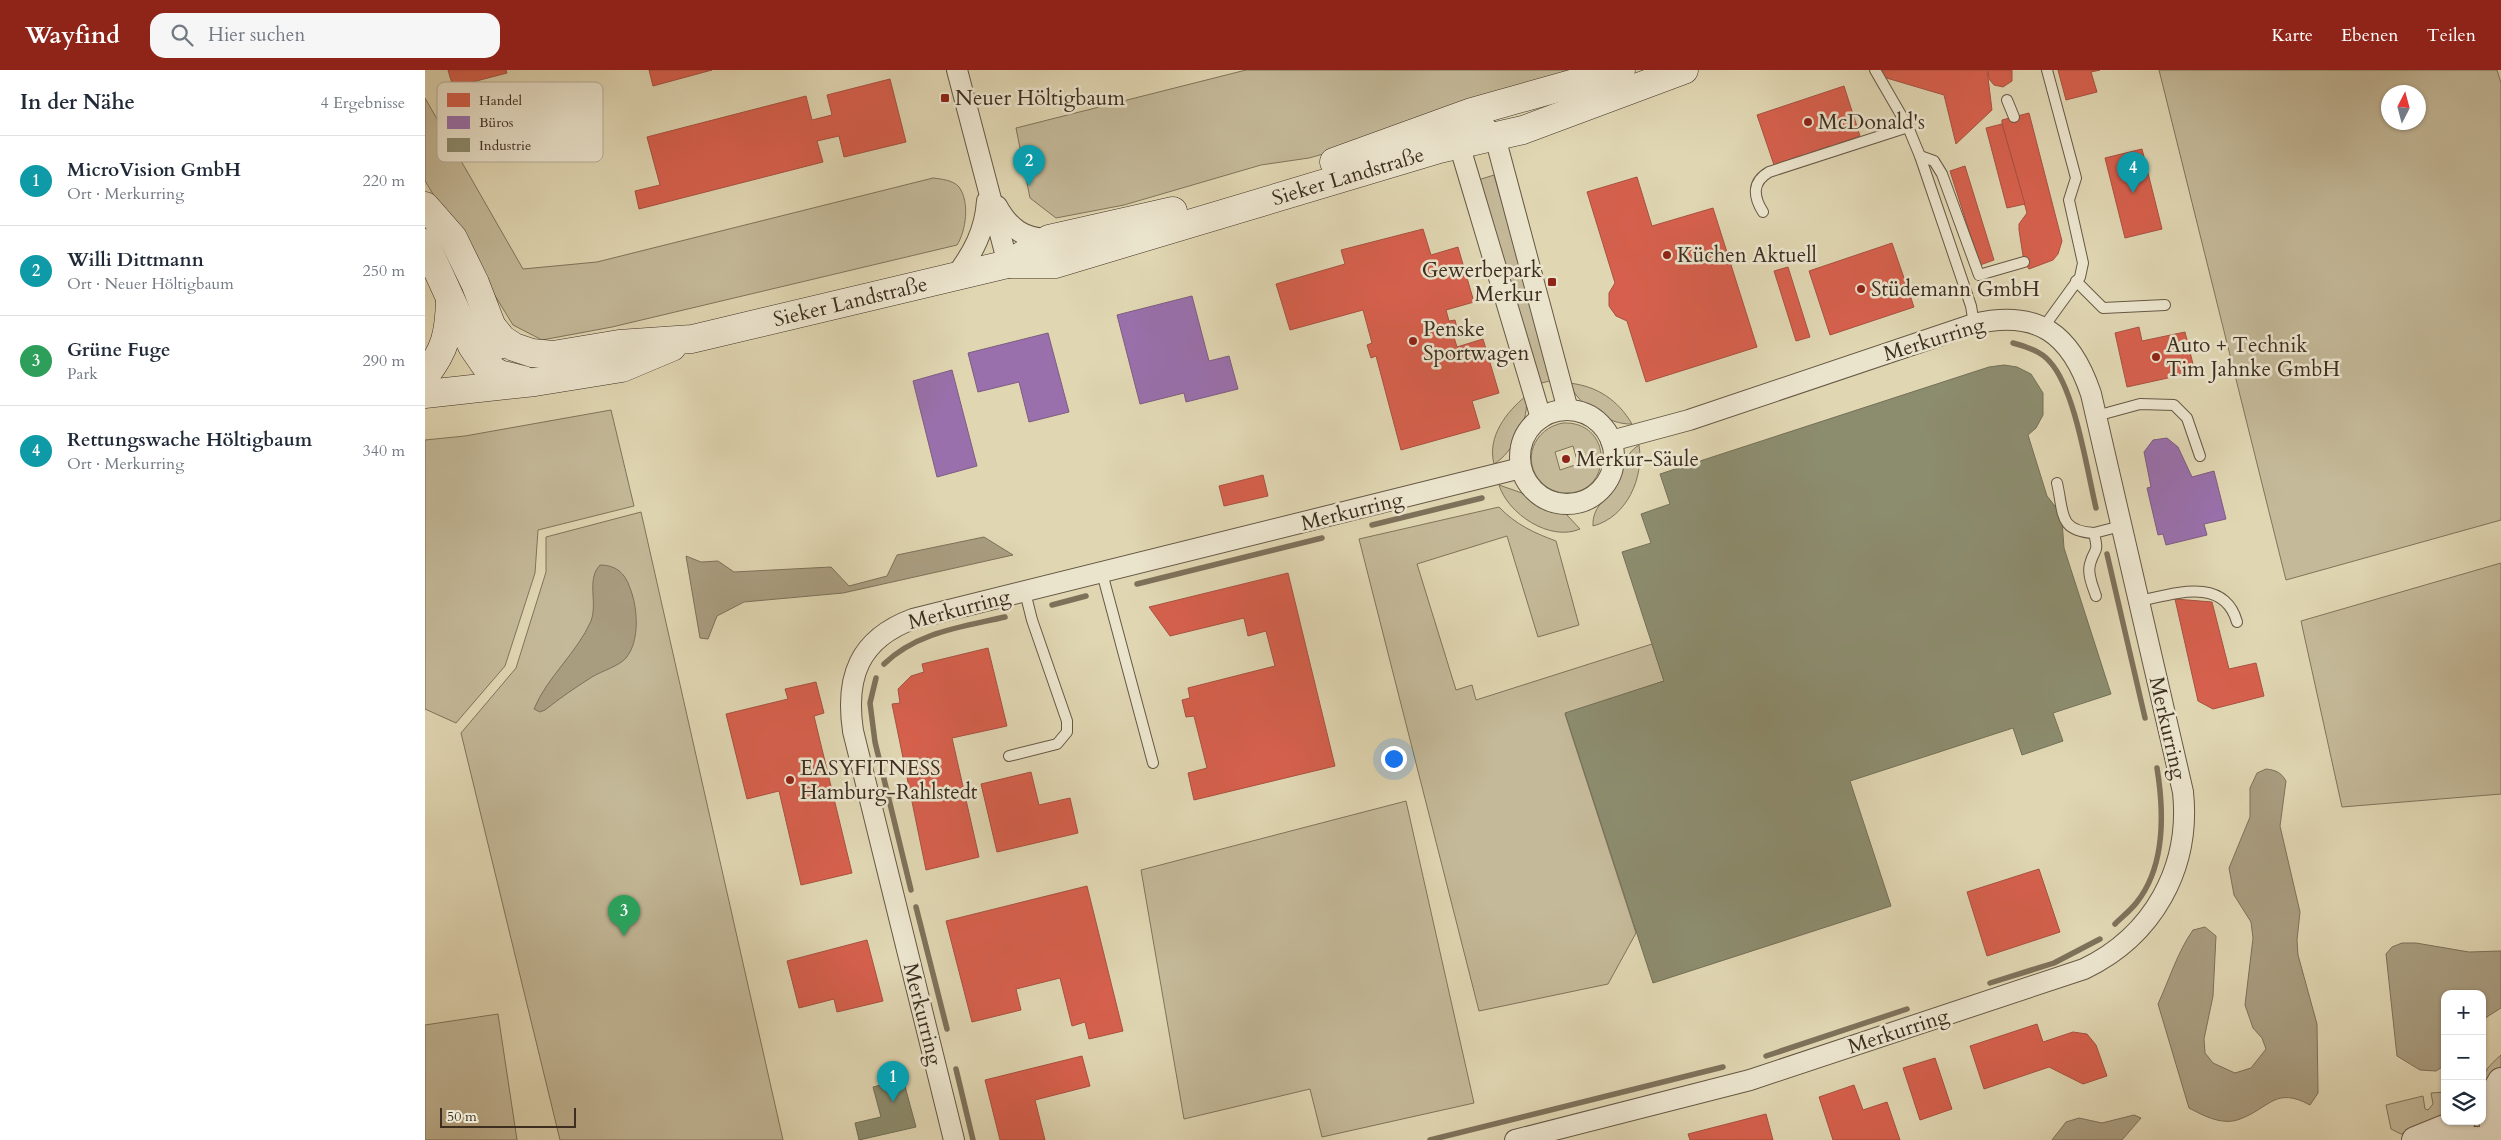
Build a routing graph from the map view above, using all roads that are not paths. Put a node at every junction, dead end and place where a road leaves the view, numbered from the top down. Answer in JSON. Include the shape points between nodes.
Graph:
{"nodes":[{"id":1,"x":957,"y":70,"type":"edge"},
{"id":2,"x":1621,"y":70,"type":"edge"},
{"id":3,"x":1684,"y":70,"type":"edge"},
{"id":4,"x":1875,"y":70,"type":"edge"},
{"id":5,"x":2047,"y":70,"type":"edge"},
{"id":6,"x":2007,"y":100,"type":"dead end"},
{"id":7,"x":1472,"y":112,"type":"junction"},
{"id":8,"x":2014,"y":118,"type":"dead end"},
{"id":9,"x":1908,"y":127,"type":"junction"},
{"id":10,"x":1495,"y":137,"type":"junction"},
{"id":11,"x":1459,"y":144,"type":"junction"},
{"id":12,"x":1921,"y":156,"type":"junction"},
{"id":13,"x":988,"y":189,"type":"junction"},
{"id":14,"x":425,"y":206,"type":"edge"},
{"id":15,"x":1763,"y":212,"type":"dead end"},
{"id":16,"x":1049,"y":239,"type":"junction"},
{"id":17,"x":425,"y":244,"type":"edge"},
{"id":18,"x":2024,"y":262,"type":"dead end"},
{"id":19,"x":1008,"y":264,"type":"junction"},
{"id":20,"x":955,"y":277,"type":"junction"},
{"id":21,"x":2076,"y":282,"type":"junction"},
{"id":22,"x":450,"y":296,"type":"junction"},
{"id":23,"x":2165,"y":305,"type":"dead end"},
{"id":24,"x":1974,"y":324,"type":"junction"},
{"id":25,"x":2043,"y":328,"type":"junction"},
{"id":26,"x":494,"y":329,"type":"junction"},
{"id":27,"x":692,"y":339,"type":"junction"},
{"id":28,"x":553,"y":355,"type":"junction"},
{"id":29,"x":499,"y":374,"type":"junction"},
{"id":30,"x":425,"y":376,"type":"edge"},
{"id":31,"x":535,"y":382,"type":"junction"},
{"id":32,"x":453,"y":390,"type":"junction"},
{"id":33,"x":425,"y":394,"type":"edge"},
{"id":34,"x":1568,"y":410,"type":"junction"},
{"id":35,"x":2096,"y":416,"type":"junction"},
{"id":36,"x":1541,"y":418,"type":"junction"},
{"id":37,"x":1611,"y":442,"type":"junction"},
{"id":38,"x":2200,"y":456,"type":"dead end"},
{"id":39,"x":1521,"y":468,"type":"junction"},
{"id":40,"x":2057,"y":482,"type":"dead end"},
{"id":41,"x":2121,"y":526,"type":"junction"},
{"id":42,"x":2094,"y":533,"type":"junction"},
{"id":43,"x":1102,"y":573,"type":"junction"},
{"id":44,"x":1025,"y":592,"type":"junction"},
{"id":45,"x":2096,"y":596,"type":"dead end"},
{"id":46,"x":2139,"y":601,"type":"junction"},
{"id":47,"x":2237,"y":622,"type":"dead end"},
{"id":48,"x":1009,"y":756,"type":"dead end"},
{"id":49,"x":1153,"y":763,"type":"dead end"},
{"id":50,"x":2492,"y":1096,"type":"edge"},
{"id":51,"x":2452,"y":1125,"type":"edge"},
{"id":52,"x":954,"y":1140,"type":"edge"},
{"id":53,"x":1515,"y":1140,"type":"edge"},
{"id":54,"x":2415,"y":1140,"type":"edge"},
{"id":55,"x":2441,"y":1140,"type":"edge"},
{"id":56,"x":2487,"y":1140,"type":"edge"},
{"id":57,"x":2499,"y":1140,"type":"edge"}],
"edges":[{"from":1,"to":13,"type":"street"},
{"from":2,"to":7,"type":"main road","name":"Sieker Landstraße"},
{"from":3,"to":10,"type":"main road","name":"Sieker Landstraße","via":[[1547,122]]},
{"from":4,"to":9,"type":"lane"},
{"from":5,"to":21,"type":"lane","via":[[2076,178],[2069,200],[2083,262]]},
{"from":6,"to":8,"type":"lane"},
{"from":7,"to":10,"type":"street"},
{"from":7,"to":11,"type":"street"},
{"from":7,"to":16,"type":"main road","name":"Sieker Landstraße","via":[[1345,159],[1193,205]]},
{"from":9,"to":12,"type":"lane"},
{"from":9,"to":15,"type":"lane","via":[[1769,172],[1759,180],[1755,190],[1757,203]]},
{"from":10,"to":11,"type":"main road","name":"Sieker Landstraße"},
{"from":10,"to":34,"type":"street"},
{"from":11,"to":19,"type":"main road","name":"Sieker Landstraße","via":[[1055,264]]},
{"from":11,"to":36,"type":"street"},
{"from":12,"to":18,"type":"lane","via":[[1934,161],[1942,174],[1979,275]]},
{"from":12,"to":24,"type":"lane","via":[[1971,306]]},
{"from":13,"to":16,"type":"street","via":[[1007,223],[1020,233],[1036,239]]},
{"from":13,"to":19,"type":"street"},
{"from":13,"to":20,"type":"street","via":[[983,231]]},
{"from":14,"to":26,"type":"main road","via":[[453,238]]},
{"from":16,"to":19,"type":"main road","name":"Sieker Landstraße"},
{"from":17,"to":22,"type":"main road","name":"Sieker Landstraße"},
{"from":19,"to":20,"type":"main road","name":"Sieker Landstraße"},
{"from":20,"to":27,"type":"main road","name":"Sieker Landstraße"},
{"from":21,"to":23,"type":"lane","via":[[2103,308]]},
{"from":21,"to":25,"type":"lane"},
{"from":22,"to":29,"type":"main road","name":"Sieker Landstraße","via":[[472,346],[485,365]]},
{"from":22,"to":30,"type":"main road","via":[[448,336]]},
{"from":24,"to":25,"type":"street","name":"Merkurring","via":[[2009,320]]},
{"from":24,"to":37,"type":"street","name":"Merkurring","via":[[1689,420]]},
{"from":25,"to":35,"type":"street","name":"Merkurring","via":[[2058,337],[2077,358]]},
{"from":26,"to":28,"type":"main road","name":"Sieker Landstraße","via":[[514,347]]},
{"from":26,"to":29,"type":"main road","via":[[500,354]]},
{"from":27,"to":28,"type":"main road","name":"Sieker Landstraße","via":[[619,344]]},
{"from":27,"to":31,"type":"main road","name":"Sieker Landstraße","via":[[622,368]]},
{"from":28,"to":29,"type":"main road","name":"Sieker Landstraße"},
{"from":29,"to":31,"type":"main road","name":"Sieker Landstraße"},
{"from":29,"to":32,"type":"main road","name":"Sieker Landstraße"},
{"from":31,"to":32,"type":"main road","name":"Sieker Landstraße"},
{"from":32,"to":33,"type":"main road","name":"Sieker Landstraße"},
{"from":34,"to":36,"type":"street"},
{"from":34,"to":37,"type":"street","via":[[1593,418]]},
{"from":35,"to":38,"type":"lane","via":[[2141,404],[2174,405],[2187,418]]},
{"from":35,"to":41,"type":"street","name":"Merkurring"},
{"from":36,"to":39,"type":"street","via":[[1524,438]]},
{"from":37,"to":39,"type":"street","via":[[1614,462],[1609,479],[1598,492],[1579,502],[1562,504],[1545,499],[1528,484]]},
{"from":39,"to":43,"type":"street","name":"Merkurring"},
{"from":40,"to":42,"type":"lane","via":[[2066,523],[2078,532]]},
{"from":41,"to":42,"type":"lane"},
{"from":41,"to":46,"type":"street","name":"Merkurring"},
{"from":42,"to":45,"type":"lane","via":[[2098,549],[2089,571]]},
{"from":43,"to":44,"type":"street","name":"Merkurring"},
{"from":43,"to":49,"type":"lane"},
{"from":44,"to":48,"type":"lane","via":[[1067,721],[1067,732],[1057,744]]},
{"from":44,"to":52,"type":"street","name":"Merkurring","via":[[913,619],[892,629],[866,651],[851,691],[853,731]]},
{"from":46,"to":47,"type":"lane","via":[[2181,593],[2210,593],[2223,597],[2235,612]]},
{"from":46,"to":53,"type":"street","name":"Merkurring","via":[[2183,792],[2185,821],[2181,851],[2169,887],[2150,918],[2118,950],[2067,976],[1759,1077]]},
{"from":50,"to":57,"type":"street","via":[[2492,1123]]},
{"from":51,"to":54,"type":"street"},
{"from":55,"to":56,"type":"street"}]}
